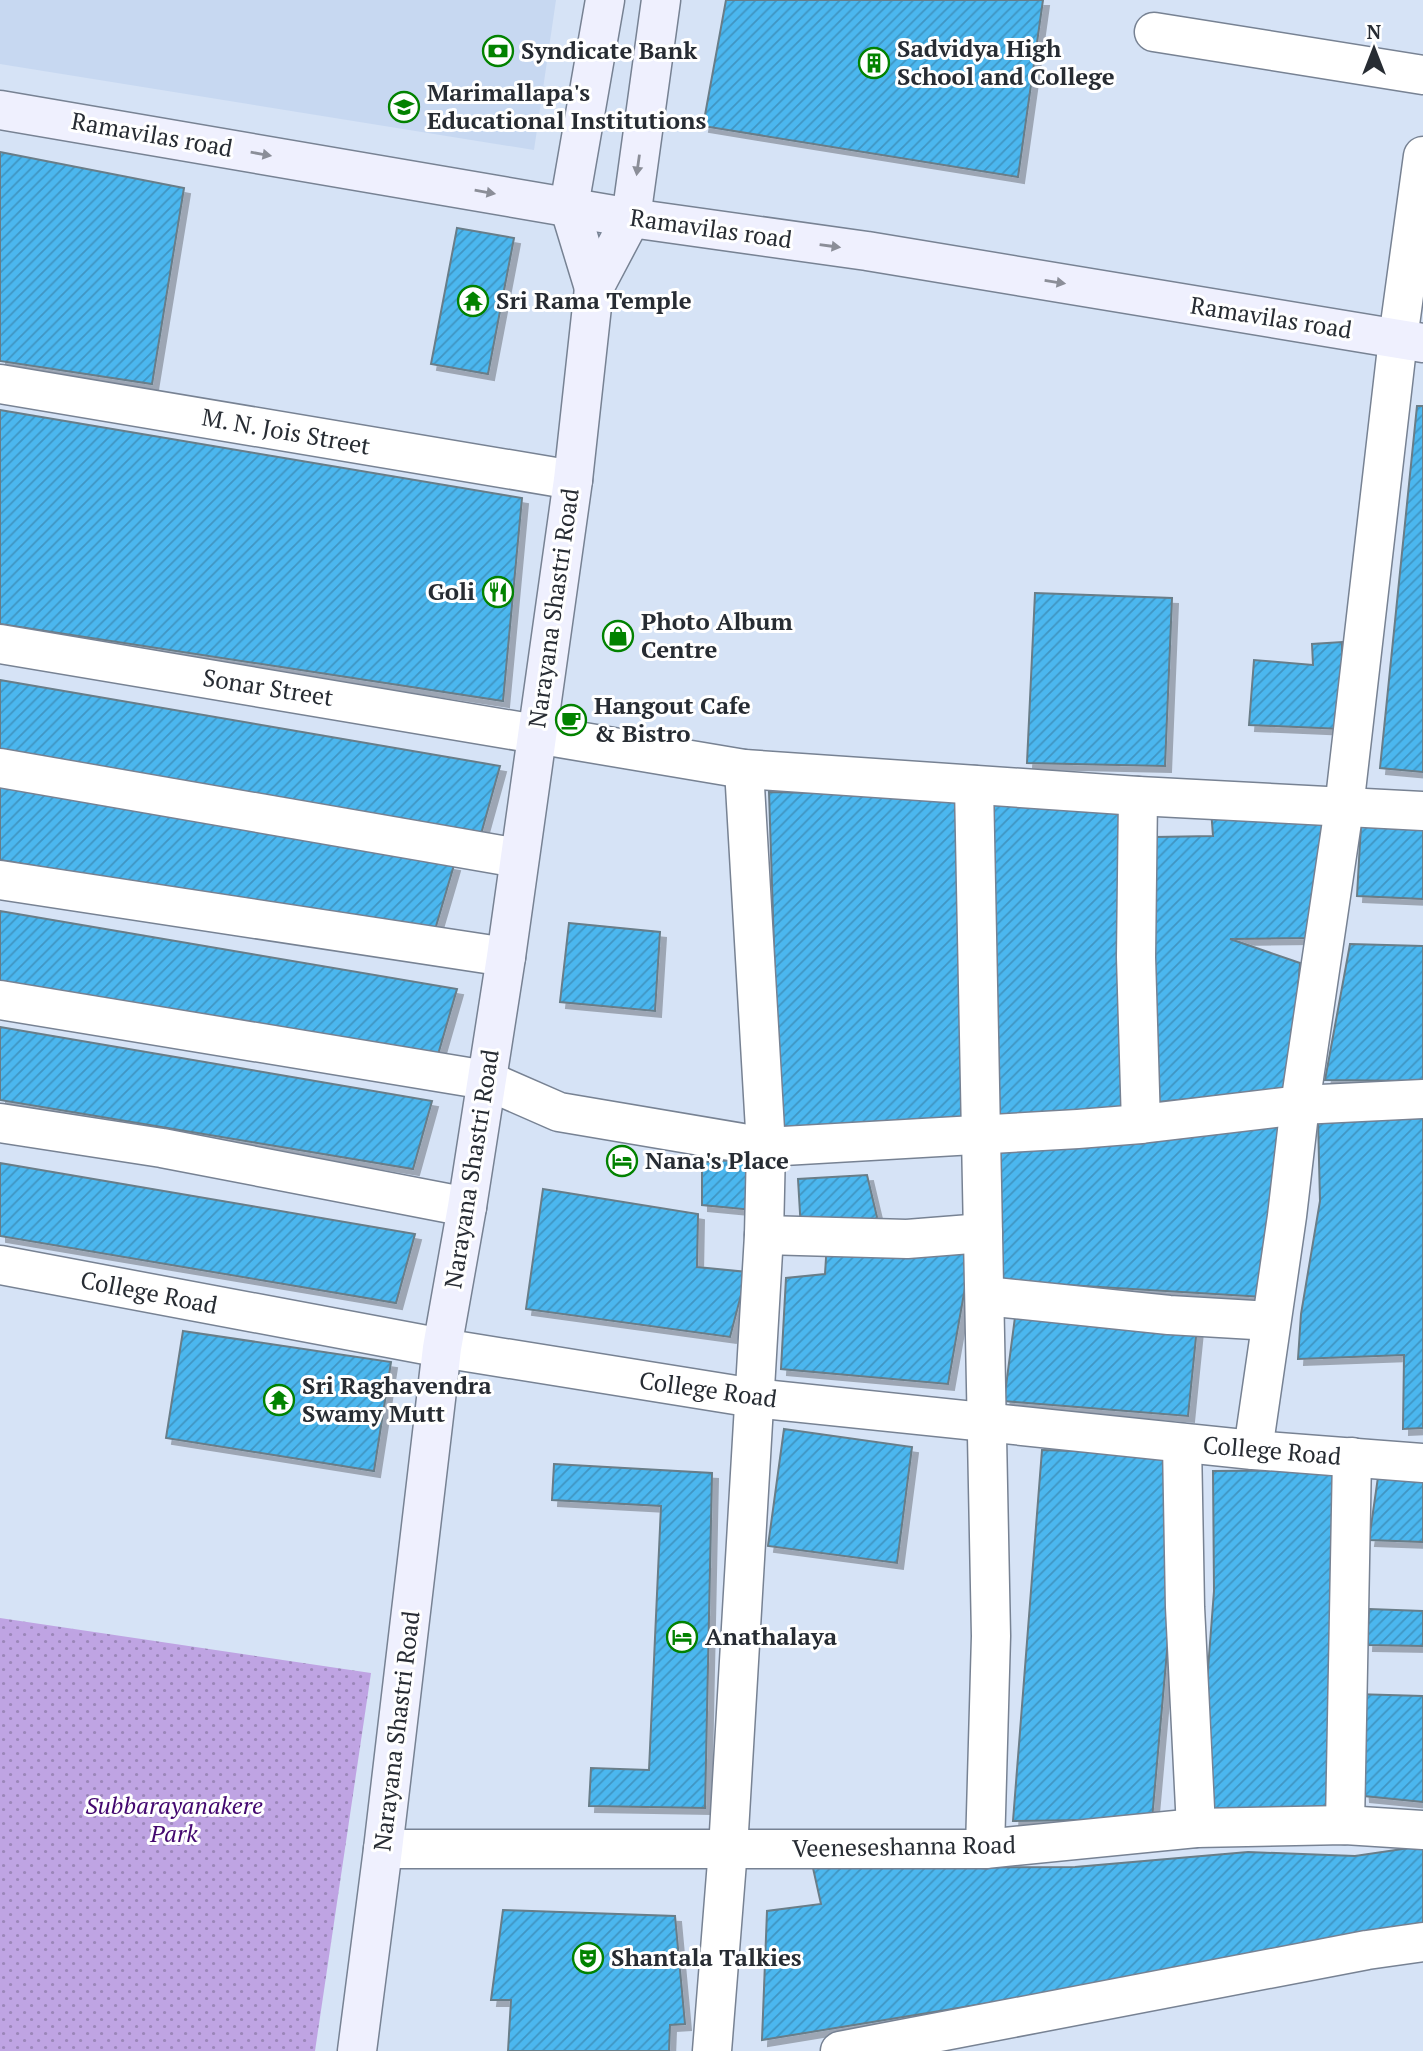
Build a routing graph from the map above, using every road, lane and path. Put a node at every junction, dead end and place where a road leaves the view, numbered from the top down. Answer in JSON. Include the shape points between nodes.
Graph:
{"nodes":[{"id":1,"x":605,"y":0,"type":"edge"},
{"id":2,"x":661,"y":0,"type":"edge"},
{"id":3,"x":1154,"y":32,"type":"dead end"},
{"id":4,"x":1423,"y":75,"type":"edge"},
{"id":5,"x":0,"y":110,"type":"edge"},
{"id":6,"x":1423,"y":156,"type":"edge"},
{"id":7,"x":569,"y":206,"type":"junction"},
{"id":8,"x":631,"y":218,"type":"junction"},
{"id":9,"x":594,"y":288,"type":"junction"},
{"id":10,"x":1410,"y":341,"type":"edge"},
{"id":11,"x":0,"y":384,"type":"edge"},
{"id":12,"x":573,"y":480,"type":"junction"},
{"id":13,"x":0,"y":644,"type":"edge"},
{"id":14,"x":537,"y":733,"type":"junction"},
{"id":15,"x":0,"y":768,"type":"edge"},
{"id":16,"x":744,"y":769,"type":"junction"},
{"id":17,"x":974,"y":785,"type":"junction"},
{"id":18,"x":1138,"y":796,"type":"junction"},
{"id":19,"x":1344,"y":808,"type":"junction"},
{"id":20,"x":1423,"y":811,"type":"edge"},
{"id":21,"x":518,"y":858,"type":"junction"},
{"id":22,"x":0,"y":880,"type":"edge"},
{"id":23,"x":506,"y":957,"type":"junction"},
{"id":24,"x":0,"y":1000,"type":"edge"},
{"id":25,"x":486,"y":1080,"type":"junction"},
{"id":26,"x":1423,"y":1099,"type":"edge"},
{"id":27,"x":1300,"y":1104,"type":"junction"},
{"id":28,"x":0,"y":1123,"type":"edge"},
{"id":29,"x":1142,"y":1124,"type":"junction"},
{"id":30,"x":980,"y":1135,"type":"junction"},
{"id":31,"x":766,"y":1147,"type":"junction"},
{"id":32,"x":467,"y":1207,"type":"junction"},
{"id":33,"x":983,"y":1233,"type":"junction"},
{"id":34,"x":764,"y":1235,"type":"junction"},
{"id":35,"x":0,"y":1265,"type":"edge"},
{"id":36,"x":985,"y":1296,"type":"junction"},
{"id":37,"x":1271,"y":1321,"type":"junction"},
{"id":38,"x":442,"y":1348,"type":"junction"},
{"id":39,"x":754,"y":1398,"type":"junction"},
{"id":40,"x":988,"y":1422,"type":"junction"},
{"id":41,"x":1182,"y":1443,"type":"junction"},
{"id":42,"x":1253,"y":1450,"type":"junction"},
{"id":43,"x":1352,"y":1457,"type":"junction"},
{"id":44,"x":1423,"y":1463,"type":"edge"},
{"id":45,"x":1345,"y":1825,"type":"junction"},
{"id":46,"x":1196,"y":1828,"type":"junction"},
{"id":47,"x":1423,"y":1830,"type":"edge"},
{"id":48,"x":383,"y":1849,"type":"junction"},
{"id":49,"x":728,"y":1849,"type":"junction"},
{"id":50,"x":985,"y":1849,"type":"junction"},
{"id":51,"x":1423,"y":1942,"type":"edge"},
{"id":52,"x":357,"y":2051,"type":"edge"},
{"id":53,"x":712,"y":2051,"type":"edge"},
{"id":54,"x":840,"y":2051,"type":"edge"}],
"edges":[{"from":1,"to":7,"type":"street","name":"Narayana Shastri Road"},
{"from":2,"to":8,"type":"street","name":"Narayana Shastri Road","one_way":true},
{"from":3,"to":4,"type":"street"},
{"from":5,"to":7,"type":"street","name":"Ramavilas road","one_way":true},
{"from":6,"to":10,"type":"street"},
{"from":7,"to":8,"type":"street","name":"Ramavilas road"},
{"from":7,"to":9,"type":"street","name":"Narayana Shastri Road"},
{"from":8,"to":9,"type":"street","name":"Narayana Shastri Road"},
{"from":8,"to":10,"type":"street","name":"Ramavilas road","one_way":true,"via":[[881,253]]},
{"from":9,"to":12,"type":"street","name":"Narayana Shastri Road"},
{"from":10,"to":19,"type":"street"},
{"from":11,"to":12,"type":"street","name":"M. N. Jois Street"},
{"from":12,"to":14,"type":"street","name":"Narayana Shastri Road"},
{"from":13,"to":14,"type":"street","name":"Sonar Street"},
{"from":14,"to":16,"type":"street","name":"Sonar Street"},
{"from":14,"to":21,"type":"street","name":"Narayana Shastri Road"},
{"from":15,"to":21,"type":"street"},
{"from":16,"to":17,"type":"street","name":"Sonar Street"},
{"from":16,"to":31,"type":"street"},
{"from":17,"to":18,"type":"street","name":"Sonar Street"},
{"from":17,"to":30,"type":"street"},
{"from":18,"to":19,"type":"street","name":"Sonar Street"},
{"from":18,"to":29,"type":"street","via":[[1136,957]]},
{"from":19,"to":20,"type":"street","name":"Sonar Street"},
{"from":19,"to":27,"type":"street"},
{"from":21,"to":23,"type":"street","name":"Narayana Shastri Road"},
{"from":22,"to":23,"type":"street"},
{"from":23,"to":25,"type":"street","name":"Narayana Shastri Road"},
{"from":24,"to":25,"type":"street"},
{"from":25,"to":31,"type":"street","via":[[559,1112]]},
{"from":25,"to":32,"type":"street","name":"Narayana Shastri Road"},
{"from":26,"to":27,"type":"street"},
{"from":27,"to":29,"type":"street"},
{"from":27,"to":37,"type":"street"},
{"from":28,"to":32,"type":"street","via":[[163,1148]]},
{"from":29,"to":30,"type":"street"},
{"from":30,"to":31,"type":"street"},
{"from":30,"to":33,"type":"street"},
{"from":31,"to":34,"type":"street"},
{"from":32,"to":38,"type":"street","name":"Narayana Shastri Road"},
{"from":33,"to":34,"type":"street","via":[[907,1238]]},
{"from":33,"to":36,"type":"street"},
{"from":34,"to":39,"type":"street"},
{"from":35,"to":38,"type":"street","name":"College Road"},
{"from":36,"to":37,"type":"street"},
{"from":36,"to":40,"type":"street"},
{"from":37,"to":42,"type":"street"},
{"from":38,"to":39,"type":"street","name":"College Road"},
{"from":38,"to":48,"type":"street","name":"Narayana Shastri Road"},
{"from":39,"to":40,"type":"street","name":"College Road"},
{"from":39,"to":49,"type":"street"},
{"from":40,"to":41,"type":"street","name":"College Road"},
{"from":40,"to":50,"type":"street","via":[[991,1636]]},
{"from":41,"to":42,"type":"street","name":"College Road"},
{"from":41,"to":46,"type":"street"},
{"from":42,"to":43,"type":"street","name":"College Road"},
{"from":43,"to":44,"type":"street","name":"College Road"},
{"from":43,"to":45,"type":"street"},
{"from":45,"to":46,"type":"street","name":"Veeneseshanna Road"},
{"from":45,"to":47,"type":"street","name":"Veeneseshanna Road"},
{"from":46,"to":50,"type":"street","name":"Veeneseshanna Road"},
{"from":48,"to":49,"type":"street","name":"Veeneseshanna Road"},
{"from":48,"to":52,"type":"street","name":"Narayana Shastri Road"},
{"from":49,"to":50,"type":"street","name":"Veeneseshanna Road"},
{"from":49,"to":53,"type":"street"},
{"from":51,"to":54,"type":"street"}]}
